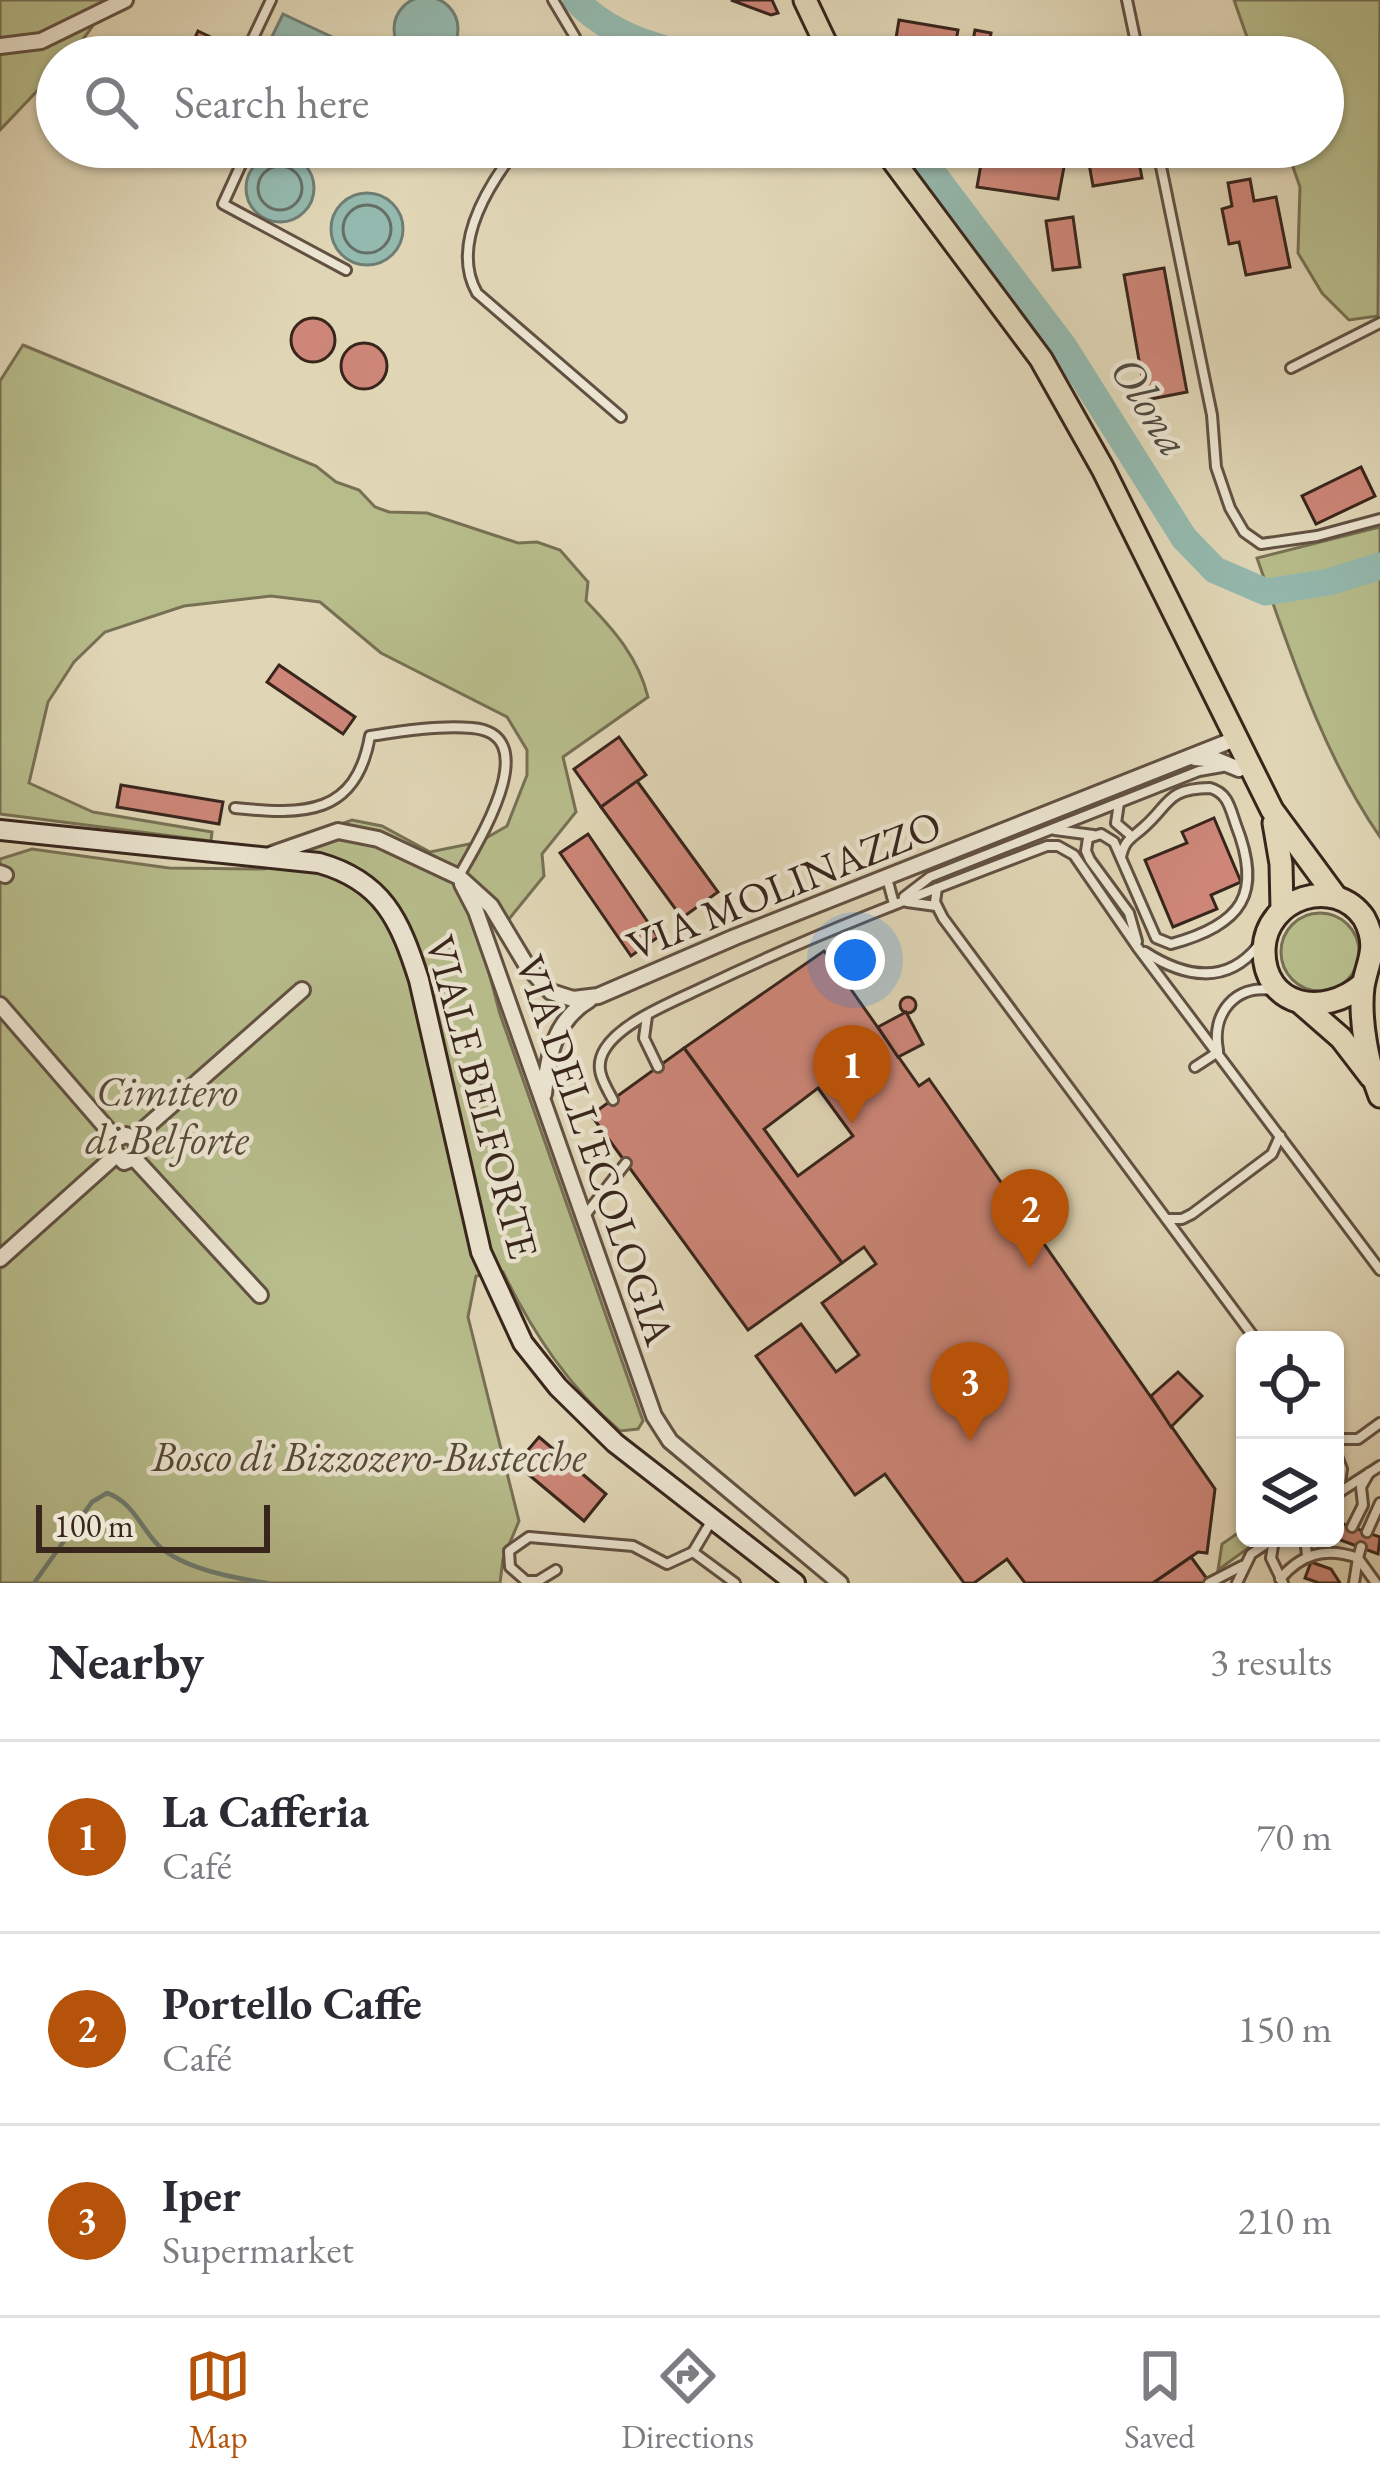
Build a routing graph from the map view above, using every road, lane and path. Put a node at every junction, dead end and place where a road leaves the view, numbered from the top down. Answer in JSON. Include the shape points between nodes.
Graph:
{"nodes":[{"id":1,"x":125,"y":0,"type":"edge"},
{"id":2,"x":271,"y":0,"type":"edge"},
{"id":3,"x":553,"y":0,"type":"edge"},
{"id":4,"x":806,"y":0,"type":"edge"},
{"id":5,"x":1127,"y":0,"type":"edge"},
{"id":6,"x":51,"y":36,"type":"edge"},
{"id":7,"x":254,"y":36,"type":"edge"},
{"id":8,"x":574,"y":36,"type":"edge"},
{"id":9,"x":822,"y":36,"type":"edge"},
{"id":10,"x":1135,"y":36,"type":"edge"},
{"id":11,"x":36,"y":42,"type":"edge"},
{"id":12,"x":0,"y":46,"type":"edge"},
{"id":13,"x":239,"y":168,"type":"edge"},
{"id":14,"x":503,"y":168,"type":"edge"},
{"id":15,"x":899,"y":168,"type":"edge"},
{"id":16,"x":1161,"y":168,"type":"edge"},
{"id":17,"x":346,"y":271,"type":"dead end"},
{"id":18,"x":1380,"y":323,"type":"edge"},
{"id":19,"x":1291,"y":368,"type":"dead end"},
{"id":20,"x":622,"y":417,"type":"dead end"},
{"id":21,"x":1380,"y":519,"type":"edge"},
{"id":22,"x":1235,"y":739,"type":"junction"},
{"id":23,"x":1178,"y":762,"type":"junction"},
{"id":24,"x":1247,"y":773,"type":"junction"},
{"id":25,"x":1119,"y":802,"type":"junction"},
{"id":26,"x":235,"y":808,"type":"dead end"},
{"id":27,"x":1272,"y":811,"type":"junction"},
{"id":28,"x":0,"y":830,"type":"edge"},
{"id":29,"x":1042,"y":833,"type":"junction"},
{"id":30,"x":1094,"y":835,"type":"junction"},
{"id":31,"x":1131,"y":835,"type":"junction"},
{"id":32,"x":255,"y":856,"type":"junction"},
{"id":33,"x":1120,"y":857,"type":"junction"},
{"id":34,"x":459,"y":877,"type":"junction"},
{"id":35,"x":887,"y":878,"type":"junction"},
{"id":36,"x":938,"y":887,"type":"junction"},
{"id":37,"x":1336,"y":897,"type":"junction"},
{"id":38,"x":896,"y":903,"type":"junction"},
{"id":39,"x":936,"y":906,"type":"junction"},
{"id":40,"x":1282,"y":909,"type":"junction"},
{"id":41,"x":1265,"y":938,"type":"junction"},
{"id":42,"x":1138,"y":948,"type":"junction"},
{"id":43,"x":1363,"y":985,"type":"junction"},
{"id":44,"x":302,"y":991,"type":"dead end"},
{"id":45,"x":598,"y":997,"type":"junction"},
{"id":46,"x":1292,"y":998,"type":"junction"},
{"id":47,"x":0,"y":1005,"type":"edge"},
{"id":48,"x":647,"y":1015,"type":"junction"},
{"id":49,"x":1218,"y":1052,"type":"junction"},
{"id":50,"x":658,"y":1066,"type":"dead end"},
{"id":51,"x":1195,"y":1066,"type":"dead end"},
{"id":52,"x":1377,"y":1089,"type":"edge"},
{"id":53,"x":543,"y":1099,"type":"junction"},
{"id":54,"x":613,"y":1100,"type":"dead end"},
{"id":55,"x":1280,"y":1135,"type":"junction"},
{"id":56,"x":134,"y":1138,"type":"junction"},
{"id":57,"x":116,"y":1139,"type":"junction"},
{"id":58,"x":115,"y":1156,"type":"junction"},
{"id":59,"x":134,"y":1158,"type":"junction"},
{"id":60,"x":626,"y":1163,"type":"dead end"},
{"id":61,"x":1165,"y":1218,"type":"junction"},
{"id":62,"x":583,"y":1220,"type":"junction"},
{"id":63,"x":0,"y":1259,"type":"edge"},
{"id":64,"x":1380,"y":1270,"type":"edge"},
{"id":65,"x":260,"y":1295,"type":"dead end"},
{"id":66,"x":1249,"y":1331,"type":"edge"},
{"id":67,"x":1380,"y":1423,"type":"edge"},
{"id":68,"x":1344,"y":1439,"type":"edge"},
{"id":69,"x":1380,"y":1466,"type":"edge"},
{"id":70,"x":1369,"y":1473,"type":"junction"},
{"id":71,"x":1344,"y":1489,"type":"edge"},
{"id":72,"x":1380,"y":1503,"type":"edge"},
{"id":73,"x":713,"y":1519,"type":"junction"},
{"id":74,"x":1350,"y":1524,"type":"dead end"},
{"id":75,"x":1367,"y":1532,"type":"dead end"},
{"id":76,"x":1260,"y":1547,"type":"edge"},
{"id":77,"x":1273,"y":1547,"type":"edge"},
{"id":78,"x":1306,"y":1547,"type":"edge"},
{"id":79,"x":1361,"y":1547,"type":"dead end"},
{"id":80,"x":692,"y":1552,"type":"junction"},
{"id":81,"x":1307,"y":1555,"type":"junction"},
{"id":82,"x":1358,"y":1558,"type":"junction"},
{"id":83,"x":1244,"y":1565,"type":"junction"},
{"id":84,"x":1379,"y":1566,"type":"edge"},
{"id":85,"x":556,"y":1570,"type":"dead end"},
{"id":86,"x":1281,"y":1581,"type":"edge"},
{"id":87,"x":1209,"y":1582,"type":"edge"},
{"id":88,"x":735,"y":1583,"type":"edge"},
{"id":89,"x":795,"y":1583,"type":"edge"},
{"id":90,"x":840,"y":1583,"type":"edge"},
{"id":91,"x":1237,"y":1583,"type":"edge"},
{"id":92,"x":1354,"y":1583,"type":"edge"},
{"id":93,"x":1376,"y":1583,"type":"edge"}],
"edges":[{"from":1,"to":6,"type":"street"},
{"from":2,"to":7,"type":"lane"},
{"from":3,"to":8,"type":"lane"},
{"from":4,"to":9,"type":"main road"},
{"from":5,"to":10,"type":"lane"},
{"from":11,"to":12,"type":"street"},
{"from":13,"to":17,"type":"lane","via":[[223,204]]},
{"from":14,"to":20,"type":"lane","via":[[483,196],[468,277]]},
{"from":15,"to":22,"type":"main road","via":[[1041,359]]},
{"from":16,"to":21,"type":"lane","via":[[1216,466],[1244,532],[1261,544]]},
{"from":18,"to":19,"type":"lane"},
{"from":22,"to":23,"type":"street","name":"VIA MOLINAZZO"},
{"from":22,"to":24,"type":"main road"},
{"from":23,"to":24,"type":"street","name":"VIA MOLINAZZO","via":[[1198,757]]},
{"from":23,"to":35,"type":"street","name":"VIA MOLINAZZO"},
{"from":24,"to":25,"type":"lane","via":[[1214,767]]},
{"from":24,"to":27,"type":"main road"},
{"from":25,"to":29,"type":"lane"},
{"from":25,"to":31,"type":"lane","via":[[1116,823]]},
{"from":26,"to":34,"type":"lane","via":[[284,813],[347,791],[364,768],[370,736],[476,728],[507,755],[505,783]]},
{"from":27,"to":37,"type":"main road"},
{"from":27,"to":40,"type":"main road"},
{"from":28,"to":32,"type":"main road","name":"VIALE BELFORTE"},
{"from":29,"to":30,"type":"lane"},
{"from":29,"to":38,"type":"lane","via":[[920,882]]},
{"from":30,"to":33,"type":"lane","via":[[1108,837]]},
{"from":30,"to":42,"type":"lane","via":[[1086,850],[1129,914]]},
{"from":31,"to":33,"type":"lane"},
{"from":31,"to":33,"type":"lane","via":[[1172,796],[1220,791],[1249,858],[1243,900],[1226,919],[1163,943]]},
{"from":32,"to":34,"type":"street","via":[[338,830]]},
{"from":32,"to":73,"type":"main road","name":"VIALE BELFORTE","via":[[339,869],[383,900],[419,980],[481,1252],[523,1343],[615,1443]]},
{"from":34,"to":45,"type":"street","name":"VIA MOLINAZZO","via":[[491,906],[551,992]]},
{"from":34,"to":53,"type":"street","name":"VIA DELL'ECOLOGIA"},
{"from":35,"to":38,"type":"lane"},
{"from":35,"to":45,"type":"street","name":"VIA MOLINAZZO"},
{"from":36,"to":38,"type":"lane"},
{"from":36,"to":39,"type":"lane"},
{"from":36,"to":42,"type":"lane","via":[[1058,846],[1087,872]]},
{"from":37,"to":40,"type":"main road","via":[[1298,899]]},
{"from":37,"to":43,"type":"main road","via":[[1372,934],[1372,969]]},
{"from":38,"to":39,"type":"lane"},
{"from":38,"to":48,"type":"lane"},
{"from":39,"to":61,"type":"lane"},
{"from":40,"to":41,"type":"main road"},
{"from":41,"to":42,"type":"lane","via":[[1222,973],[1170,968]]},
{"from":41,"to":46,"type":"main road","via":[[1270,977]]},
{"from":42,"to":49,"type":"lane"},
{"from":43,"to":46,"type":"main road","via":[[1324,1006]]},
{"from":43,"to":52,"type":"main road"},
{"from":44,"to":56,"type":"street"},
{"from":45,"to":53,"type":"street","via":[[558,1028]]},
{"from":46,"to":49,"type":"lane","via":[[1256,988],[1230,1000],[1216,1025]]},
{"from":46,"to":52,"type":"main road","via":[[1341,1038]]},
{"from":47,"to":57,"type":"street"},
{"from":48,"to":50,"type":"lane","via":[[644,1038]]},
{"from":48,"to":54,"type":"lane","via":[[602,1053],[600,1076]]},
{"from":49,"to":51,"type":"lane"},
{"from":49,"to":55,"type":"lane"},
{"from":53,"to":62,"type":"street","name":"VIA DELL'ECOLOGIA"},
{"from":55,"to":61,"type":"lane","via":[[1272,1154],[1192,1214]]},
{"from":55,"to":64,"type":"lane"},
{"from":56,"to":57,"type":"street"},
{"from":56,"to":59,"type":"street"},
{"from":57,"to":58,"type":"street"},
{"from":58,"to":59,"type":"street"},
{"from":58,"to":63,"type":"street"},
{"from":59,"to":65,"type":"street"},
{"from":60,"to":62,"type":"lane"},
{"from":61,"to":66,"type":"lane"},
{"from":62,"to":90,"type":"street","name":"VIA DELL'ECOLOGIA","via":[[670,1441]]},
{"from":67,"to":68,"type":"lane"},
{"from":69,"to":70,"type":"lane"},
{"from":70,"to":71,"type":"lane"},
{"from":70,"to":74,"type":"lane"},
{"from":72,"to":75,"type":"lane"},
{"from":73,"to":80,"type":"lane"},
{"from":73,"to":89,"type":"main road","name":"VIALE BELFORTE"},
{"from":76,"to":83,"type":"lane"},
{"from":77,"to":86,"type":"lane"},
{"from":78,"to":81,"type":"lane"},
{"from":79,"to":82,"type":"lane"},
{"from":80,"to":85,"type":"lane","via":[[667,1564],[633,1546],[529,1537],[508,1551],[510,1567],[526,1581]]},
{"from":80,"to":88,"type":"lane"},
{"from":81,"to":82,"type":"lane","via":[[1340,1546]]},
{"from":81,"to":86,"type":"lane"},
{"from":82,"to":92,"type":"lane"},
{"from":82,"to":93,"type":"lane"},
{"from":83,"to":87,"type":"lane"},
{"from":83,"to":91,"type":"lane"},
{"from":84,"to":93,"type":"lane"}]}
